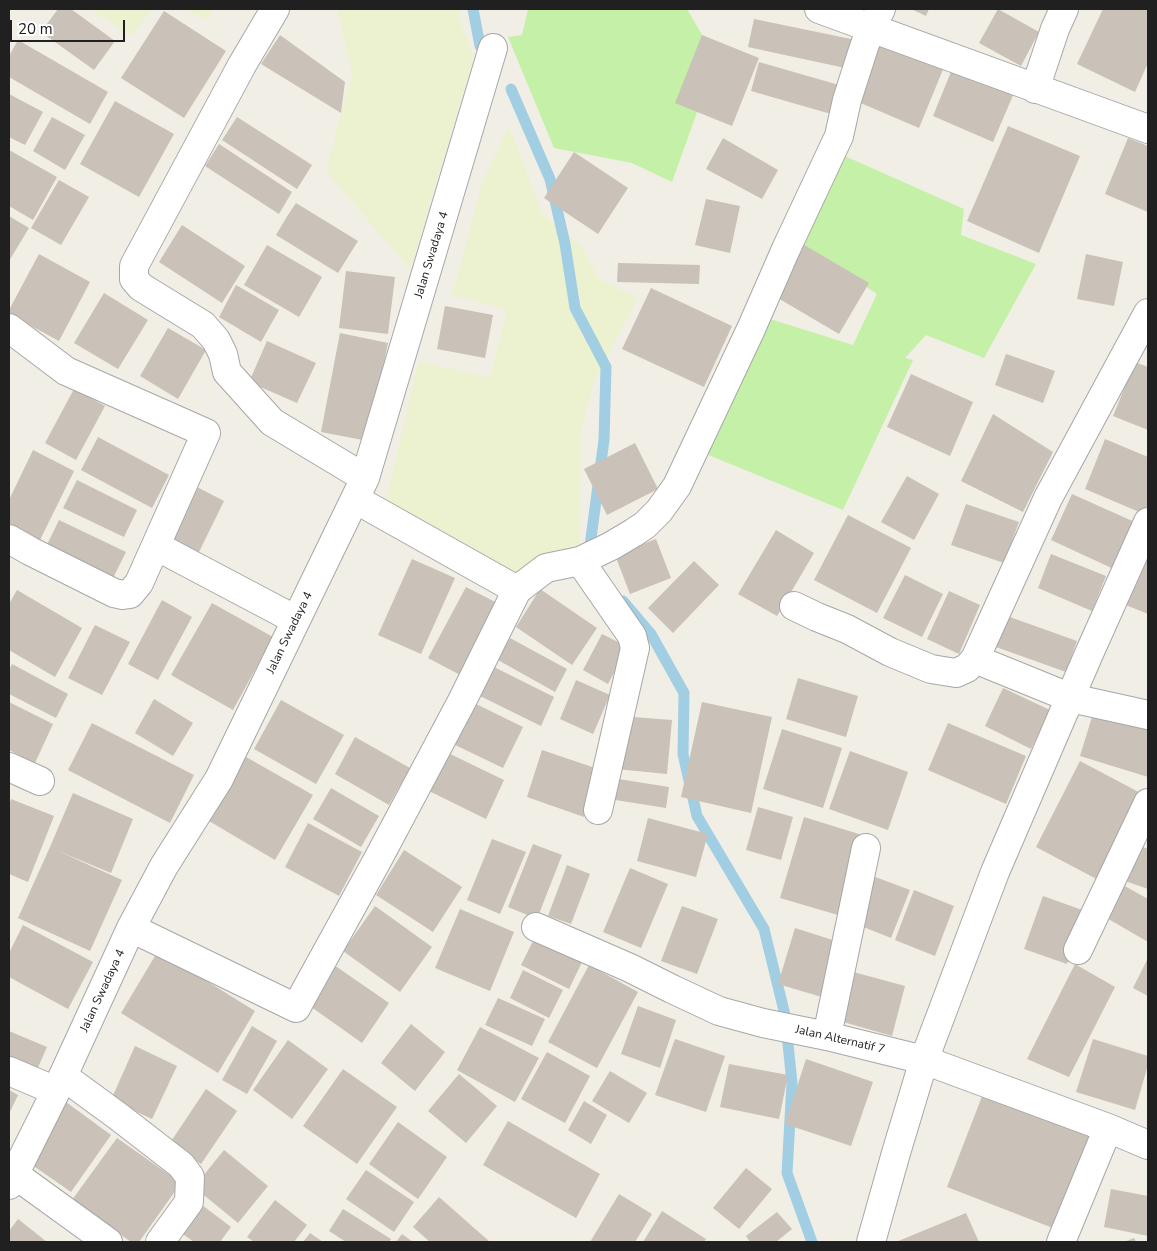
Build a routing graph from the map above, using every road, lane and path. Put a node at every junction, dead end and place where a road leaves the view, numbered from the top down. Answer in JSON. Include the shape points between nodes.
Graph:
{"nodes":[{"id":1,"x":274,"y":9,"type":"edge"},
{"id":2,"x":820,"y":9,"type":"edge"},
{"id":3,"x":1064,"y":9,"type":"edge"},
{"id":4,"x":876,"y":18,"type":"edge"},
{"id":5,"x":493,"y":48,"type":"dead end"},
{"id":6,"x":1035,"y":89,"type":"junction"},
{"id":7,"x":1148,"y":130,"type":"edge"},
{"id":8,"x":1148,"y":313,"type":"edge"},
{"id":9,"x":9,"y":328,"type":"edge"},
{"id":10,"x":360,"y":488,"type":"junction"},
{"id":11,"x":1148,"y":522,"type":"edge"},
{"id":12,"x":9,"y":539,"type":"edge"},
{"id":13,"x":156,"y":546,"type":"junction"},
{"id":14,"x":580,"y":561,"type":"junction"},
{"id":15,"x":517,"y":590,"type":"junction"},
{"id":16,"x":794,"y":606,"type":"dead end"},
{"id":17,"x":296,"y":620,"type":"junction"},
{"id":18,"x":975,"y":659,"type":"junction"},
{"id":19,"x":1071,"y":698,"type":"junction"},
{"id":20,"x":1148,"y":715,"type":"edge"},
{"id":21,"x":9,"y":767,"type":"edge"},
{"id":22,"x":40,"y":781,"type":"dead end"},
{"id":23,"x":1148,"y":803,"type":"edge"},
{"id":24,"x":598,"y":810,"type":"dead end"},
{"id":25,"x":866,"y":848,"type":"dead end"},
{"id":26,"x":536,"y":927,"type":"dead end"},
{"id":27,"x":131,"y":928,"type":"junction"},
{"id":28,"x":1078,"y":950,"type":"dead end"},
{"id":29,"x":827,"y":1036,"type":"junction"},
{"id":30,"x":924,"y":1060,"type":"junction"},
{"id":31,"x":9,"y":1071,"type":"edge"},
{"id":32,"x":60,"y":1084,"type":"junction"},
{"id":33,"x":1108,"y":1128,"type":"junction"},
{"id":34,"x":1148,"y":1145,"type":"edge"},
{"id":35,"x":11,"y":1180,"type":"edge"},
{"id":36,"x":108,"y":1242,"type":"edge"},
{"id":37,"x":160,"y":1242,"type":"edge"},
{"id":38,"x":871,"y":1242,"type":"edge"},
{"id":39,"x":1061,"y":1242,"type":"edge"}],
"edges":[{"from":1,"to":10,"type":"street","via":[[134,266],[134,279],[141,287],[202,325],[216,340],[227,372],[272,422]]},
{"from":2,"to":4,"type":"street"},
{"from":3,"to":6,"type":"street"},
{"from":4,"to":6,"type":"street"},
{"from":4,"to":14,"type":"street","via":[[860,58],[838,136],[677,486],[645,525]]},
{"from":5,"to":10,"type":"street","name":"Jalan Swadaya 4"},
{"from":6,"to":7,"type":"street"},
{"from":8,"to":18,"type":"street","via":[[1048,498]]},
{"from":9,"to":13,"type":"street","via":[[66,371],[206,433]]},
{"from":10,"to":15,"type":"street"},
{"from":10,"to":17,"type":"street","name":"Jalan Swadaya 4"},
{"from":11,"to":19,"type":"street"},
{"from":12,"to":13,"type":"street","via":[[123,595],[130,594],[139,583]]},
{"from":13,"to":17,"type":"street"},
{"from":14,"to":15,"type":"street","via":[[546,568]]},
{"from":14,"to":24,"type":"street","via":[[632,636],[635,648]]},
{"from":15,"to":27,"type":"street","via":[[378,859],[296,1008]]},
{"from":16,"to":18,"type":"street","via":[[930,669],[956,673]]},
{"from":17,"to":27,"type":"street","name":"Jalan Swadaya 4","via":[[219,779],[164,866]]},
{"from":18,"to":19,"type":"street"},
{"from":19,"to":20,"type":"street"},
{"from":19,"to":30,"type":"street","via":[[995,872]]},
{"from":21,"to":22,"type":"street"},
{"from":23,"to":28,"type":"street"},
{"from":25,"to":29,"type":"street"},
{"from":26,"to":29,"type":"street","name":"Jalan Alternatif 7","via":[[719,1011]]},
{"from":27,"to":32,"type":"street","name":"Jalan Swadaya 4"},
{"from":29,"to":30,"type":"street","name":"Jalan Alternatif 7"},
{"from":30,"to":33,"type":"street","name":"Jalan Alternatif 7"},
{"from":30,"to":38,"type":"street"},
{"from":31,"to":32,"type":"street"},
{"from":32,"to":35,"type":"street","name":"Jalan Swadaya 4"},
{"from":32,"to":37,"type":"street","via":[[119,1117],[180,1165],[190,1177],[189,1202]]},
{"from":33,"to":34,"type":"street","name":"Jalan Alternatif 7"},
{"from":33,"to":39,"type":"street"},
{"from":35,"to":36,"type":"street"}]}
